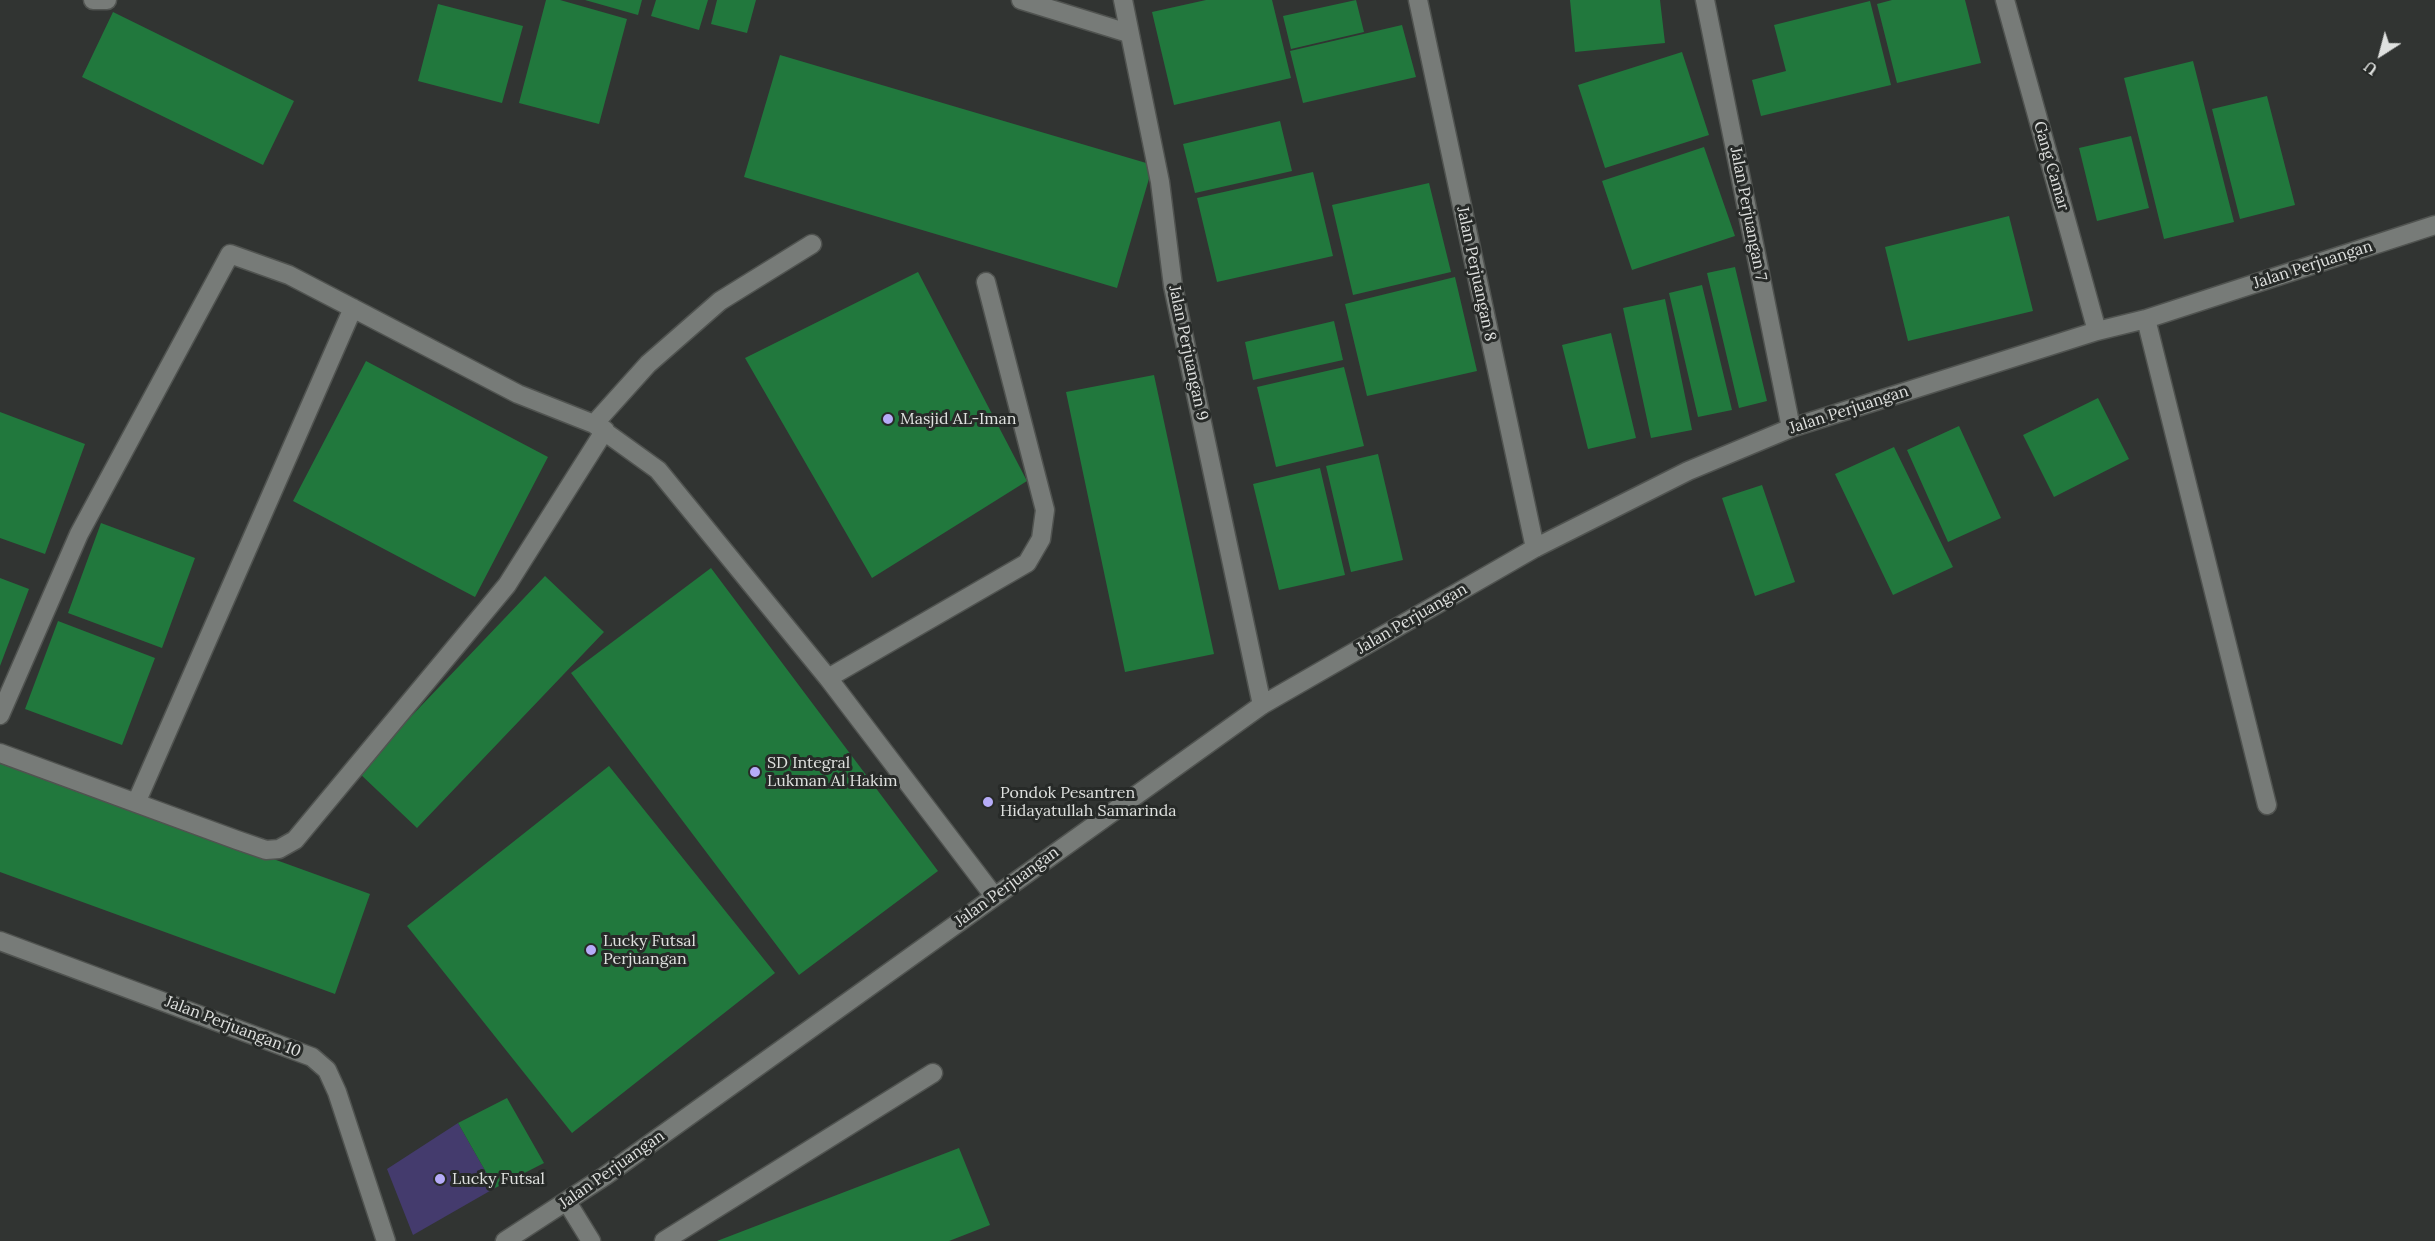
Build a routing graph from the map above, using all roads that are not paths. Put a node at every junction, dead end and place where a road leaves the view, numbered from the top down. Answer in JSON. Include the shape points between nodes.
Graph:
{"nodes":[{"id":1,"x":93,"y":0,"type":"edge"},
{"id":2,"x":107,"y":0,"type":"edge"},
{"id":3,"x":1021,"y":0,"type":"edge"},
{"id":4,"x":1123,"y":0,"type":"edge"},
{"id":5,"x":1418,"y":0,"type":"edge"},
{"id":6,"x":1705,"y":0,"type":"edge"},
{"id":7,"x":2005,"y":0,"type":"edge"},
{"id":8,"x":1128,"y":33,"type":"junction"},
{"id":9,"x":2435,"y":225,"type":"edge"},
{"id":10,"x":812,"y":244,"type":"dead end"},
{"id":11,"x":986,"y":282,"type":"dead end"},
{"id":12,"x":353,"y":308,"type":"junction"},
{"id":13,"x":2146,"y":319,"type":"junction"},
{"id":14,"x":2097,"y":331,"type":"junction"},
{"id":15,"x":599,"y":427,"type":"junction"},
{"id":16,"x":1791,"y":428,"type":"junction"},
{"id":17,"x":1534,"y":548,"type":"junction"},
{"id":18,"x":828,"y":678,"type":"junction"},
{"id":19,"x":1262,"y":705,"type":"junction"},
{"id":20,"x":0,"y":715,"type":"edge"},
{"id":21,"x":0,"y":753,"type":"edge"},
{"id":22,"x":136,"y":803,"type":"junction"},
{"id":23,"x":2267,"y":805,"type":"dead end"},
{"id":24,"x":994,"y":896,"type":"junction"},
{"id":25,"x":0,"y":940,"type":"edge"},
{"id":26,"x":933,"y":1074,"type":"dead end"},
{"id":27,"x":567,"y":1202,"type":"junction"},
{"id":28,"x":386,"y":1241,"type":"edge"},
{"id":29,"x":505,"y":1241,"type":"edge"},
{"id":30,"x":591,"y":1241,"type":"edge"},
{"id":31,"x":664,"y":1241,"type":"edge"}],
"edges":[{"from":1,"to":2,"type":"street"},
{"from":3,"to":8,"type":"street"},
{"from":4,"to":8,"type":"street","name":"Jalan Perjuangan 9"},
{"from":5,"to":17,"type":"street","name":"Jalan Perjuangan 8"},
{"from":6,"to":16,"type":"street","name":"Jalan Perjuangan 7"},
{"from":7,"to":14,"type":"street","name":"Gang Camar"},
{"from":8,"to":19,"type":"street","name":"Jalan Perjuangan 9","via":[[1160,182],[1173,286]]},
{"from":9,"to":13,"type":"street","name":"Jalan Perjuangan"},
{"from":10,"to":15,"type":"street","via":[[720,301],[648,364]]},
{"from":11,"to":18,"type":"street","via":[[1045,510],[1041,539],[1027,562]]},
{"from":12,"to":15,"type":"street","via":[[518,394]]},
{"from":12,"to":20,"type":"street","via":[[289,275],[230,254],[79,534]]},
{"from":12,"to":22,"type":"street"},
{"from":13,"to":14,"type":"street","name":"Jalan Perjuangan"},
{"from":13,"to":23,"type":"street"},
{"from":14,"to":16,"type":"street","name":"Jalan Perjuangan"},
{"from":15,"to":18,"type":"street","via":[[658,470]]},
{"from":15,"to":22,"type":"street","via":[[507,585],[295,840],[279,849],[266,850]]},
{"from":16,"to":17,"type":"street","name":"Jalan Perjuangan","via":[[1688,471]]},
{"from":17,"to":19,"type":"street","name":"Jalan Perjuangan"},
{"from":18,"to":24,"type":"street"},
{"from":19,"to":24,"type":"street","name":"Jalan Perjuangan"},
{"from":21,"to":22,"type":"street"},
{"from":24,"to":27,"type":"street","name":"Jalan Perjuangan"},
{"from":25,"to":28,"type":"street","name":"Jalan Perjuangan 10","via":[[261,1037],[320,1064],[337,1092]]},
{"from":26,"to":31,"type":"street"},
{"from":27,"to":29,"type":"street","name":"Jalan Perjuangan"},
{"from":27,"to":30,"type":"street"}]}
